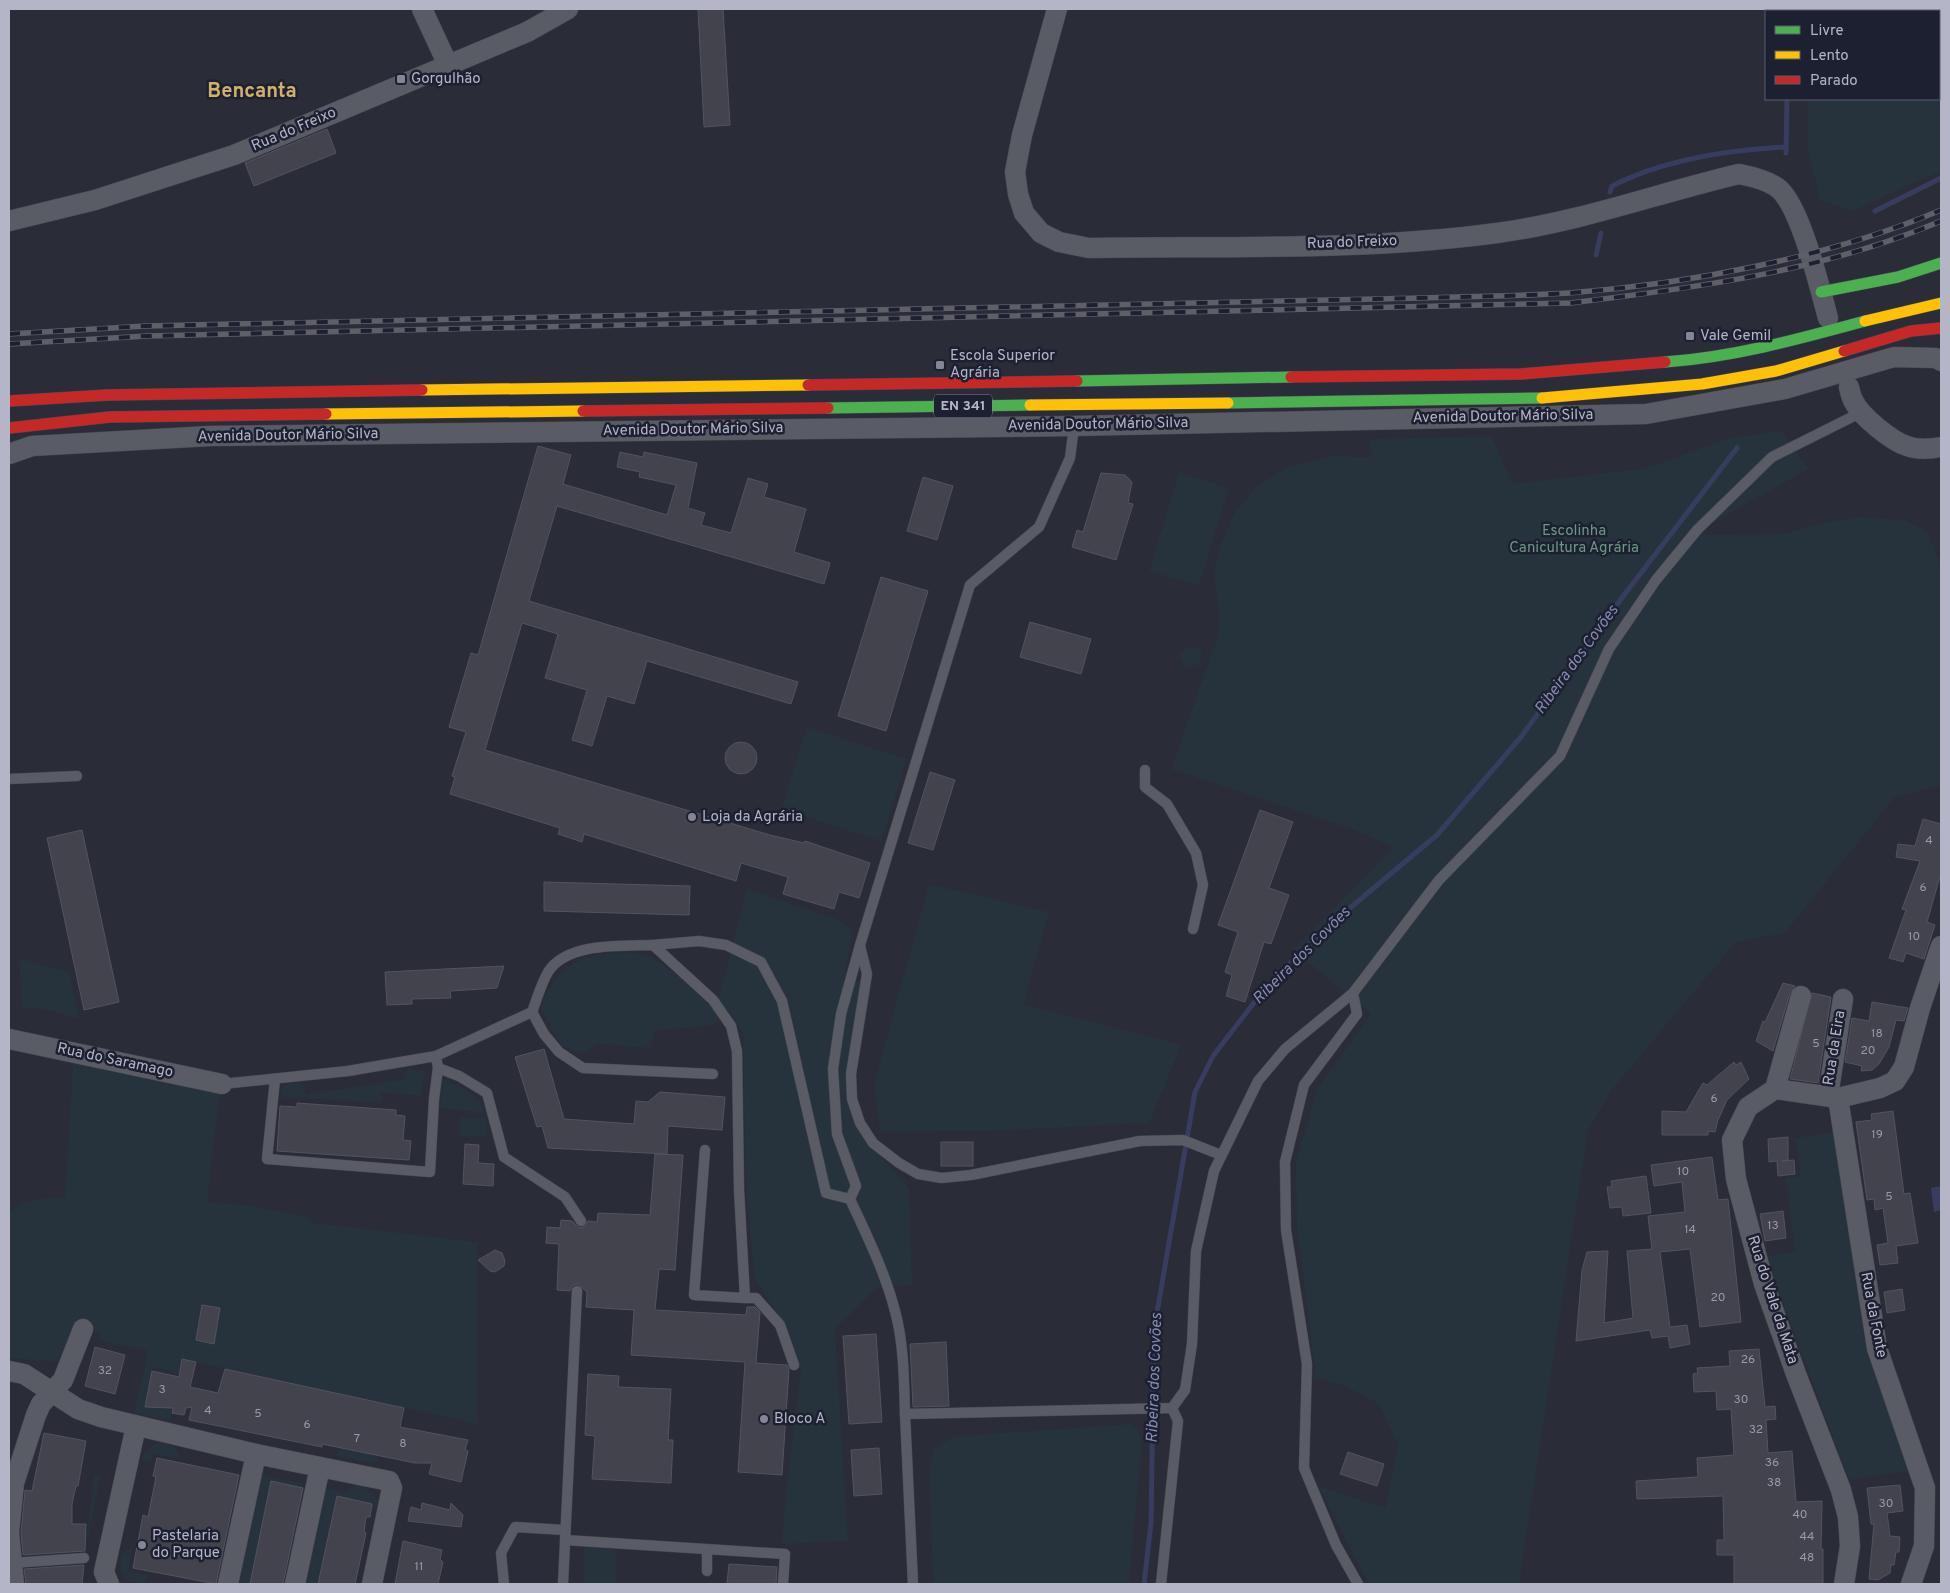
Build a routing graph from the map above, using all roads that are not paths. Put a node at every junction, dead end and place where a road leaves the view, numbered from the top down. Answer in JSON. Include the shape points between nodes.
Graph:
{"nodes":[{"id":1,"x":422,"y":9,"type":"edge"},
{"id":2,"x":568,"y":9,"type":"edge"},
{"id":3,"x":1057,"y":9,"type":"edge"},
{"id":4,"x":448,"y":66,"type":"junction"},
{"id":5,"x":9,"y":221,"type":"edge"},
{"id":6,"x":1941,"y":263,"type":"edge"},
{"id":7,"x":1821,"y":292,"type":"junction"},
{"id":8,"x":1941,"y":303,"type":"edge"},
{"id":9,"x":1828,"y":318,"type":"dead end"},
{"id":10,"x":1941,"y":328,"type":"edge"},
{"id":11,"x":1941,"y":361,"type":"edge"},
{"id":12,"x":1849,"y":387,"type":"dead end"},
{"id":13,"x":9,"y":401,"type":"edge"},
{"id":14,"x":1862,"y":412,"type":"junction"},
{"id":15,"x":1074,"y":426,"type":"junction"},
{"id":16,"x":9,"y":428,"type":"edge"},
{"id":17,"x":1941,"y":447,"type":"edge"},
{"id":18,"x":9,"y":454,"type":"edge"},
{"id":19,"x":1145,"y":770,"type":"dead end"},
{"id":20,"x":77,"y":776,"type":"dead end"},
{"id":21,"x":9,"y":779,"type":"edge"},
{"id":22,"x":1193,"y":929,"type":"dead end"},
{"id":23,"x":653,"y":945,"type":"junction"},
{"id":24,"x":860,"y":945,"type":"junction"},
{"id":25,"x":1941,"y":946,"type":"edge"},
{"id":26,"x":1354,"y":993,"type":"junction"},
{"id":27,"x":1800,"y":996,"type":"dead end"},
{"id":28,"x":1843,"y":999,"type":"dead end"},
{"id":29,"x":532,"y":1012,"type":"junction"},
{"id":30,"x":9,"y":1039,"type":"edge"},
{"id":31,"x":436,"y":1056,"type":"junction"},
{"id":32,"x":438,"y":1068,"type":"junction"},
{"id":33,"x":712,"y":1074,"type":"dead end"},
{"id":34,"x":275,"y":1078,"type":"junction"},
{"id":35,"x":222,"y":1084,"type":"joint"},
{"id":36,"x":1775,"y":1089,"type":"junction"},
{"id":37,"x":1833,"y":1097,"type":"junction"},
{"id":38,"x":705,"y":1150,"type":"dead end"},
{"id":39,"x":1221,"y":1154,"type":"junction"},
{"id":40,"x":850,"y":1199,"type":"junction"},
{"id":41,"x":581,"y":1221,"type":"dead end"},
{"id":42,"x":577,"y":1291,"type":"dead end"},
{"id":43,"x":745,"y":1298,"type":"junction"},
{"id":44,"x":84,"y":1329,"type":"dead end"},
{"id":45,"x":794,"y":1365,"type":"dead end"},
{"id":46,"x":9,"y":1371,"type":"edge"},
{"id":47,"x":53,"y":1392,"type":"junction"},
{"id":48,"x":1172,"y":1408,"type":"junction"},
{"id":49,"x":905,"y":1414,"type":"junction"},
{"id":50,"x":136,"y":1426,"type":"junction"},
{"id":51,"x":256,"y":1454,"type":"junction"},
{"id":52,"x":320,"y":1467,"type":"junction"},
{"id":53,"x":565,"y":1535,"type":"junction"},
{"id":54,"x":707,"y":1549,"type":"junction"},
{"id":55,"x":84,"y":1558,"type":"dead end"},
{"id":56,"x":12,"y":1563,"type":"junction"},
{"id":57,"x":707,"y":1571,"type":"dead end"},
{"id":58,"x":1915,"y":1580,"type":"edge"},
{"id":59,"x":14,"y":1584,"type":"edge"},
{"id":60,"x":109,"y":1584,"type":"edge"},
{"id":61,"x":228,"y":1584,"type":"edge"},
{"id":62,"x":295,"y":1584,"type":"edge"},
{"id":63,"x":372,"y":1584,"type":"edge"},
{"id":64,"x":504,"y":1584,"type":"edge"},
{"id":65,"x":563,"y":1584,"type":"edge"},
{"id":66,"x":783,"y":1584,"type":"edge"},
{"id":67,"x":912,"y":1584,"type":"edge"},
{"id":68,"x":1161,"y":1584,"type":"edge"},
{"id":69,"x":1358,"y":1584,"type":"edge"},
{"id":70,"x":1844,"y":1584,"type":"edge"}],
"edges":[{"from":1,"to":4,"type":"street"},
{"from":2,"to":4,"type":"street","name":"Rua do Freixo","via":[[526,32]]},
{"from":3,"to":7,"type":"street","name":"Rua do Freixo","via":[[1022,135],[1016,172],[1024,213],[1041,233],[1059,242],[1089,248],[1336,245],[1433,240],[1556,223],[1739,174],[1758,178],[1779,188],[1789,201],[1807,243]]},
{"from":4,"to":5,"type":"street","name":"Rua do Freixo","via":[[234,155],[95,200]]},
{"from":6,"to":7,"type":"highway","via":[[1898,277]]},
{"from":7,"to":9,"type":"street","name":"Rua do Freixo"},
{"from":8,"to":13,"type":"highway","number":"EN 341","via":[[1773,346],[1695,360],[1520,374],[108,395]]},
{"from":10,"to":16,"type":"highway","number":"EN 341","via":[[1911,331],[1776,371],[1702,384],[1531,399],[110,418]]},
{"from":11,"to":15,"type":"street","name":"Avenida Doutor Mário Silva","via":[[1936,358],[1894,357],[1785,389],[1646,414]]},
{"from":12,"to":14,"type":"street"},
{"from":14,"to":17,"type":"street","via":[[1893,440],[1908,447]]},
{"from":14,"to":26,"type":"lane","via":[[1772,457],[1697,530],[1656,580],[1610,649],[1560,756],[1439,880]]},
{"from":15,"to":18,"type":"street","name":"Avenida Doutor Mário Silva","via":[[210,436],[32,446]]},
{"from":15,"to":24,"type":"lane","via":[[1070,458],[1039,527],[970,585]]},
{"from":19,"to":22,"type":"lane","via":[[1145,787],[1167,804],[1196,853],[1203,885]]},
{"from":20,"to":21,"type":"lane"},
{"from":23,"to":29,"type":"lane","via":[[589,948],[560,960],[548,972]]},
{"from":23,"to":40,"type":"lane","via":[[699,941],[726,945],[761,962],[782,1001],[826,1193]]},
{"from":23,"to":43,"type":"lane","via":[[713,1000],[731,1026],[737,1051],[739,1190]]},
{"from":24,"to":39,"type":"lane","via":[[867,974],[851,1074],[852,1099],[860,1124],[873,1143],[898,1163],[918,1174],[942,1178],[1140,1141],[1183,1140]]},
{"from":24,"to":40,"type":"lane","via":[[841,1014],[833,1069],[837,1134],[856,1186]]},
{"from":25,"to":37,"type":"street","via":[[1904,1067],[1895,1081],[1880,1088]]},
{"from":26,"to":39,"type":"lane","via":[[1285,1050],[1258,1081]]},
{"from":26,"to":69,"type":"lane","via":[[1357,1014],[1304,1085],[1285,1162],[1286,1230],[1307,1364],[1304,1468],[1336,1545]]},
{"from":27,"to":36,"type":"street"},
{"from":28,"to":37,"type":"street","name":"Rua da Eira"},
{"from":29,"to":31,"type":"lane"},
{"from":29,"to":33,"type":"lane","via":[[559,1052],[584,1068]]},
{"from":30,"to":35,"type":"street","name":"Rua do Saramago"},
{"from":31,"to":32,"type":"lane"},
{"from":31,"to":34,"type":"lane","via":[[348,1071]]},
{"from":32,"to":34,"type":"lane","via":[[430,1172],[267,1159]]},
{"from":32,"to":41,"type":"lane","via":[[487,1093],[504,1157],[565,1197]]},
{"from":34,"to":35,"type":"lane"},
{"from":36,"to":37,"type":"street"},
{"from":36,"to":70,"type":"street","name":"Rua do Vale da Mata","via":[[1748,1107],[1732,1140],[1736,1179],[1764,1284],[1841,1490],[1848,1517],[1850,1546]]},
{"from":37,"to":58,"type":"street","name":"Rua da Fonte","via":[[1877,1348],[1925,1488],[1924,1546]]},
{"from":38,"to":43,"type":"lane","via":[[694,1295]]},
{"from":39,"to":48,"type":"lane","via":[[1214,1171],[1196,1251],[1192,1344],[1185,1390]]},
{"from":40,"to":49,"type":"lane","via":[[878,1259],[895,1311],[902,1346]]},
{"from":42,"to":53,"type":"lane"},
{"from":43,"to":45,"type":"lane","via":[[756,1298],[780,1326]]},
{"from":44,"to":47,"type":"street","via":[[62,1380]]},
{"from":46,"to":47,"type":"street","via":[[24,1374]]},
{"from":47,"to":50,"type":"street","via":[[78,1409]]},
{"from":47,"to":56,"type":"street","via":[[41,1404],[36,1415],[14,1484],[9,1533]]},
{"from":48,"to":49,"type":"lane"},
{"from":48,"to":68,"type":"lane","via":[[1178,1421]]},
{"from":49,"to":67,"type":"lane"},
{"from":50,"to":51,"type":"street"},
{"from":50,"to":60,"type":"street","via":[[104,1572]]},
{"from":51,"to":52,"type":"street"},
{"from":51,"to":61,"type":"street"},
{"from":52,"to":62,"type":"street"},
{"from":52,"to":63,"type":"street","via":[[389,1482],[392,1488]]},
{"from":53,"to":54,"type":"lane"},
{"from":53,"to":64,"type":"lane","via":[[515,1527],[501,1553]]},
{"from":53,"to":65,"type":"lane"},
{"from":54,"to":57,"type":"lane"},
{"from":54,"to":66,"type":"lane","via":[[785,1554]]},
{"from":55,"to":56,"type":"lane"},
{"from":56,"to":59,"type":"street"}]}
